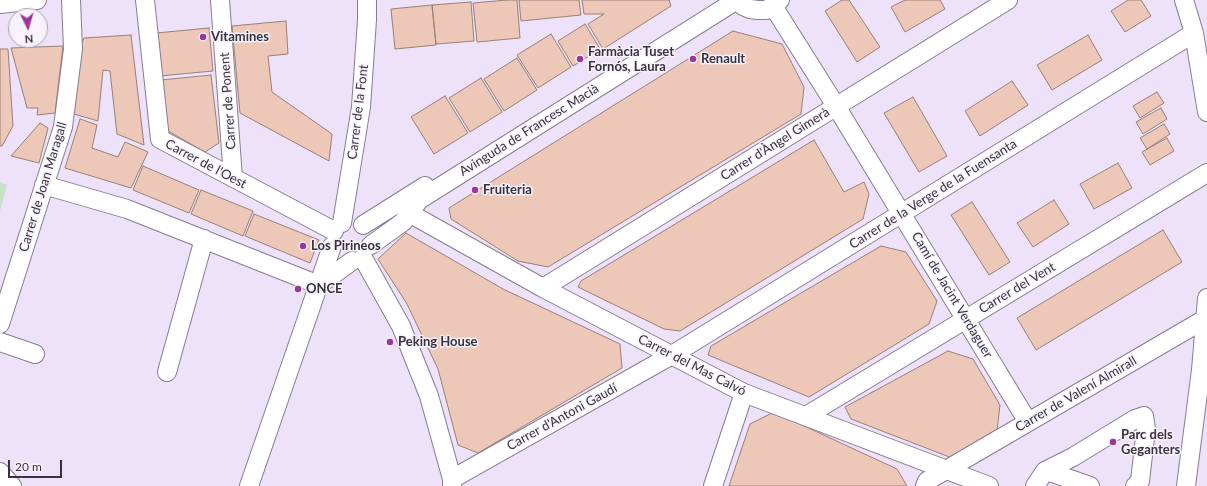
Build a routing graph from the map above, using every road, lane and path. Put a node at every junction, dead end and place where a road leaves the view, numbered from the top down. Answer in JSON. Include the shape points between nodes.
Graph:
{"nodes":[{"id":1,"x":37,"y":0,"type":"edge"},
{"id":2,"x":71,"y":0,"type":"edge"},
{"id":3,"x":145,"y":0,"type":"edge"},
{"id":4,"x":220,"y":0,"type":"edge"},
{"id":5,"x":366,"y":0,"type":"edge"},
{"id":6,"x":722,"y":0,"type":"edge"},
{"id":7,"x":737,"y":0,"type":"edge"},
{"id":8,"x":1008,"y":0,"type":"edge"},
{"id":9,"x":1184,"y":0,"type":"edge"},
{"id":10,"x":776,"y":3,"type":"edge"},
{"id":11,"x":0,"y":4,"type":"edge"},
{"id":12,"x":1194,"y":33,"type":"junction"},
{"id":13,"x":836,"y":106,"type":"junction"},
{"id":14,"x":1207,"y":112,"type":"edge"},
{"id":15,"x":1207,"y":173,"type":"edge"},
{"id":16,"x":234,"y":178,"type":"junction"},
{"id":17,"x":44,"y":185,"type":"junction"},
{"id":18,"x":409,"y":213,"type":"junction"},
{"id":19,"x":902,"y":214,"type":"junction"},
{"id":20,"x":363,"y":225,"type":"junction"},
{"id":21,"x":336,"y":234,"type":"junction"},
{"id":22,"x":204,"y":239,"type":"junction"},
{"id":23,"x":362,"y":254,"type":"junction"},
{"id":24,"x":319,"y":285,"type":"junction"},
{"id":25,"x":543,"y":288,"type":"junction"},
{"id":26,"x":1207,"y":298,"type":"edge"},
{"id":27,"x":966,"y":319,"type":"junction"},
{"id":28,"x":1205,"y":319,"type":"junction"},
{"id":29,"x":0,"y":324,"type":"edge"},
{"id":30,"x":0,"y":342,"type":"edge"},
{"id":31,"x":35,"y":354,"type":"dead end"},
{"id":32,"x":672,"y":355,"type":"junction"},
{"id":33,"x":167,"y":372,"type":"dead end"},
{"id":34,"x":744,"y":393,"type":"junction"},
{"id":35,"x":806,"y":416,"type":"junction"},
{"id":36,"x":1028,"y":422,"type":"junction"},
{"id":37,"x":946,"y":470,"type":"junction"},
{"id":38,"x":1047,"y":471,"type":"junction"},
{"id":39,"x":0,"y":472,"type":"edge"},
{"id":40,"x":452,"y":482,"type":"edge"},
{"id":41,"x":12,"y":486,"type":"edge"},
{"id":42,"x":249,"y":486,"type":"edge"},
{"id":43,"x":713,"y":486,"type":"edge"},
{"id":44,"x":925,"y":486,"type":"edge"},
{"id":45,"x":989,"y":486,"type":"edge"},
{"id":46,"x":1035,"y":486,"type":"edge"},
{"id":47,"x":1090,"y":486,"type":"edge"},
{"id":48,"x":1136,"y":486,"type":"edge"},
{"id":49,"x":1186,"y":486,"type":"edge"}],
"edges":[{"from":1,"to":11,"type":"street"},
{"from":2,"to":17,"type":"street","name":"Carrer de Joan Maragall","via":[[73,49],[63,126]]},
{"from":3,"to":16,"type":"street","name":"Carrer de l'Oest","via":[[160,139]]},
{"from":4,"to":16,"type":"street","name":"Carrer de Ponent"},
{"from":5,"to":21,"type":"street","name":"Carrer de la Font","via":[[361,107]]},
{"from":6,"to":20,"type":"street","name":"Avinguda de Francesc Macià"},
{"from":7,"to":10,"type":"street","via":[[750,9],[766,10]]},
{"from":7,"to":18,"type":"street","name":"Avinguda de Francesc Macià","via":[[419,200]]},
{"from":8,"to":13,"type":"street","name":"Carrer d'Àngel Gimerà"},
{"from":9,"to":12,"type":"street"},
{"from":10,"to":13,"type":"street","name":"Camí de Jacint Verdaguer"},
{"from":12,"to":14,"type":"street"},
{"from":12,"to":19,"type":"street","name":"Carrer de la Verge de la Fuensanta"},
{"from":13,"to":19,"type":"street","name":"Camí de Jacint Verdaguer"},
{"from":13,"to":25,"type":"street","name":"Carrer d'Àngel Gimerà"},
{"from":15,"to":27,"type":"street","name":"Carrer del Vent"},
{"from":16,"to":21,"type":"street","name":"Carrer de l'Oest"},
{"from":17,"to":22,"type":"street","via":[[127,209]]},
{"from":17,"to":29,"type":"street","name":"Carrer de Joan Maragall"},
{"from":18,"to":23,"type":"street","name":"Avinguda de Francesc Macià","via":[[403,222]]},
{"from":18,"to":25,"type":"street","name":"Carrer del Mas Calvó"},
{"from":19,"to":27,"type":"street","name":"Camí de Jacint Verdaguer"},
{"from":19,"to":32,"type":"street","name":"Carrer de la Verge de la Fuensanta"},
{"from":20,"to":21,"type":"street","via":[[352,221]]},
{"from":20,"to":23,"type":"street","via":[[370,233]]},
{"from":21,"to":23,"type":"street","via":[[334,252],[339,257],[345,260]]},
{"from":21,"to":24,"type":"street","name":"Carrer de la Font"},
{"from":22,"to":24,"type":"street"},
{"from":22,"to":33,"type":"street"},
{"from":23,"to":24,"type":"street"},
{"from":23,"to":40,"type":"street","via":[[401,326],[429,396]]},
{"from":24,"to":42,"type":"street","name":"Carrer de la Font"},
{"from":25,"to":32,"type":"street","name":"Carrer del Mas Calvó"},
{"from":26,"to":28,"type":"street"},
{"from":27,"to":35,"type":"street","name":"Carrer del Vent"},
{"from":27,"to":36,"type":"street","name":"Camí de Jacint Verdaguer"},
{"from":28,"to":36,"type":"street","name":"Carrer de Valení Almirall"},
{"from":28,"to":49,"type":"street"},
{"from":30,"to":31,"type":"street"},
{"from":32,"to":34,"type":"street","name":"Carrer del Mas Calvó"},
{"from":32,"to":40,"type":"street","name":"Carrer d'Antoni Gaudí"},
{"from":34,"to":35,"type":"street","name":"Carrer del Mas Calvó"},
{"from":34,"to":43,"type":"street"},
{"from":35,"to":37,"type":"street","name":"Carrer del Mas Calvó"},
{"from":36,"to":37,"type":"street","name":"Carrer de Valení Almirall"},
{"from":37,"to":44,"type":"street","name":"Carrer de Valení Almirall","via":[[927,481]]},
{"from":37,"to":45,"type":"street","name":"Carrer del Mas Calvó"},
{"from":38,"to":46,"type":"street"},
{"from":38,"to":47,"type":"street"},
{"from":38,"to":48,"type":"street","via":[[1144,416],[1146,429],[1140,481]]},
{"from":39,"to":41,"type":"street"}]}
